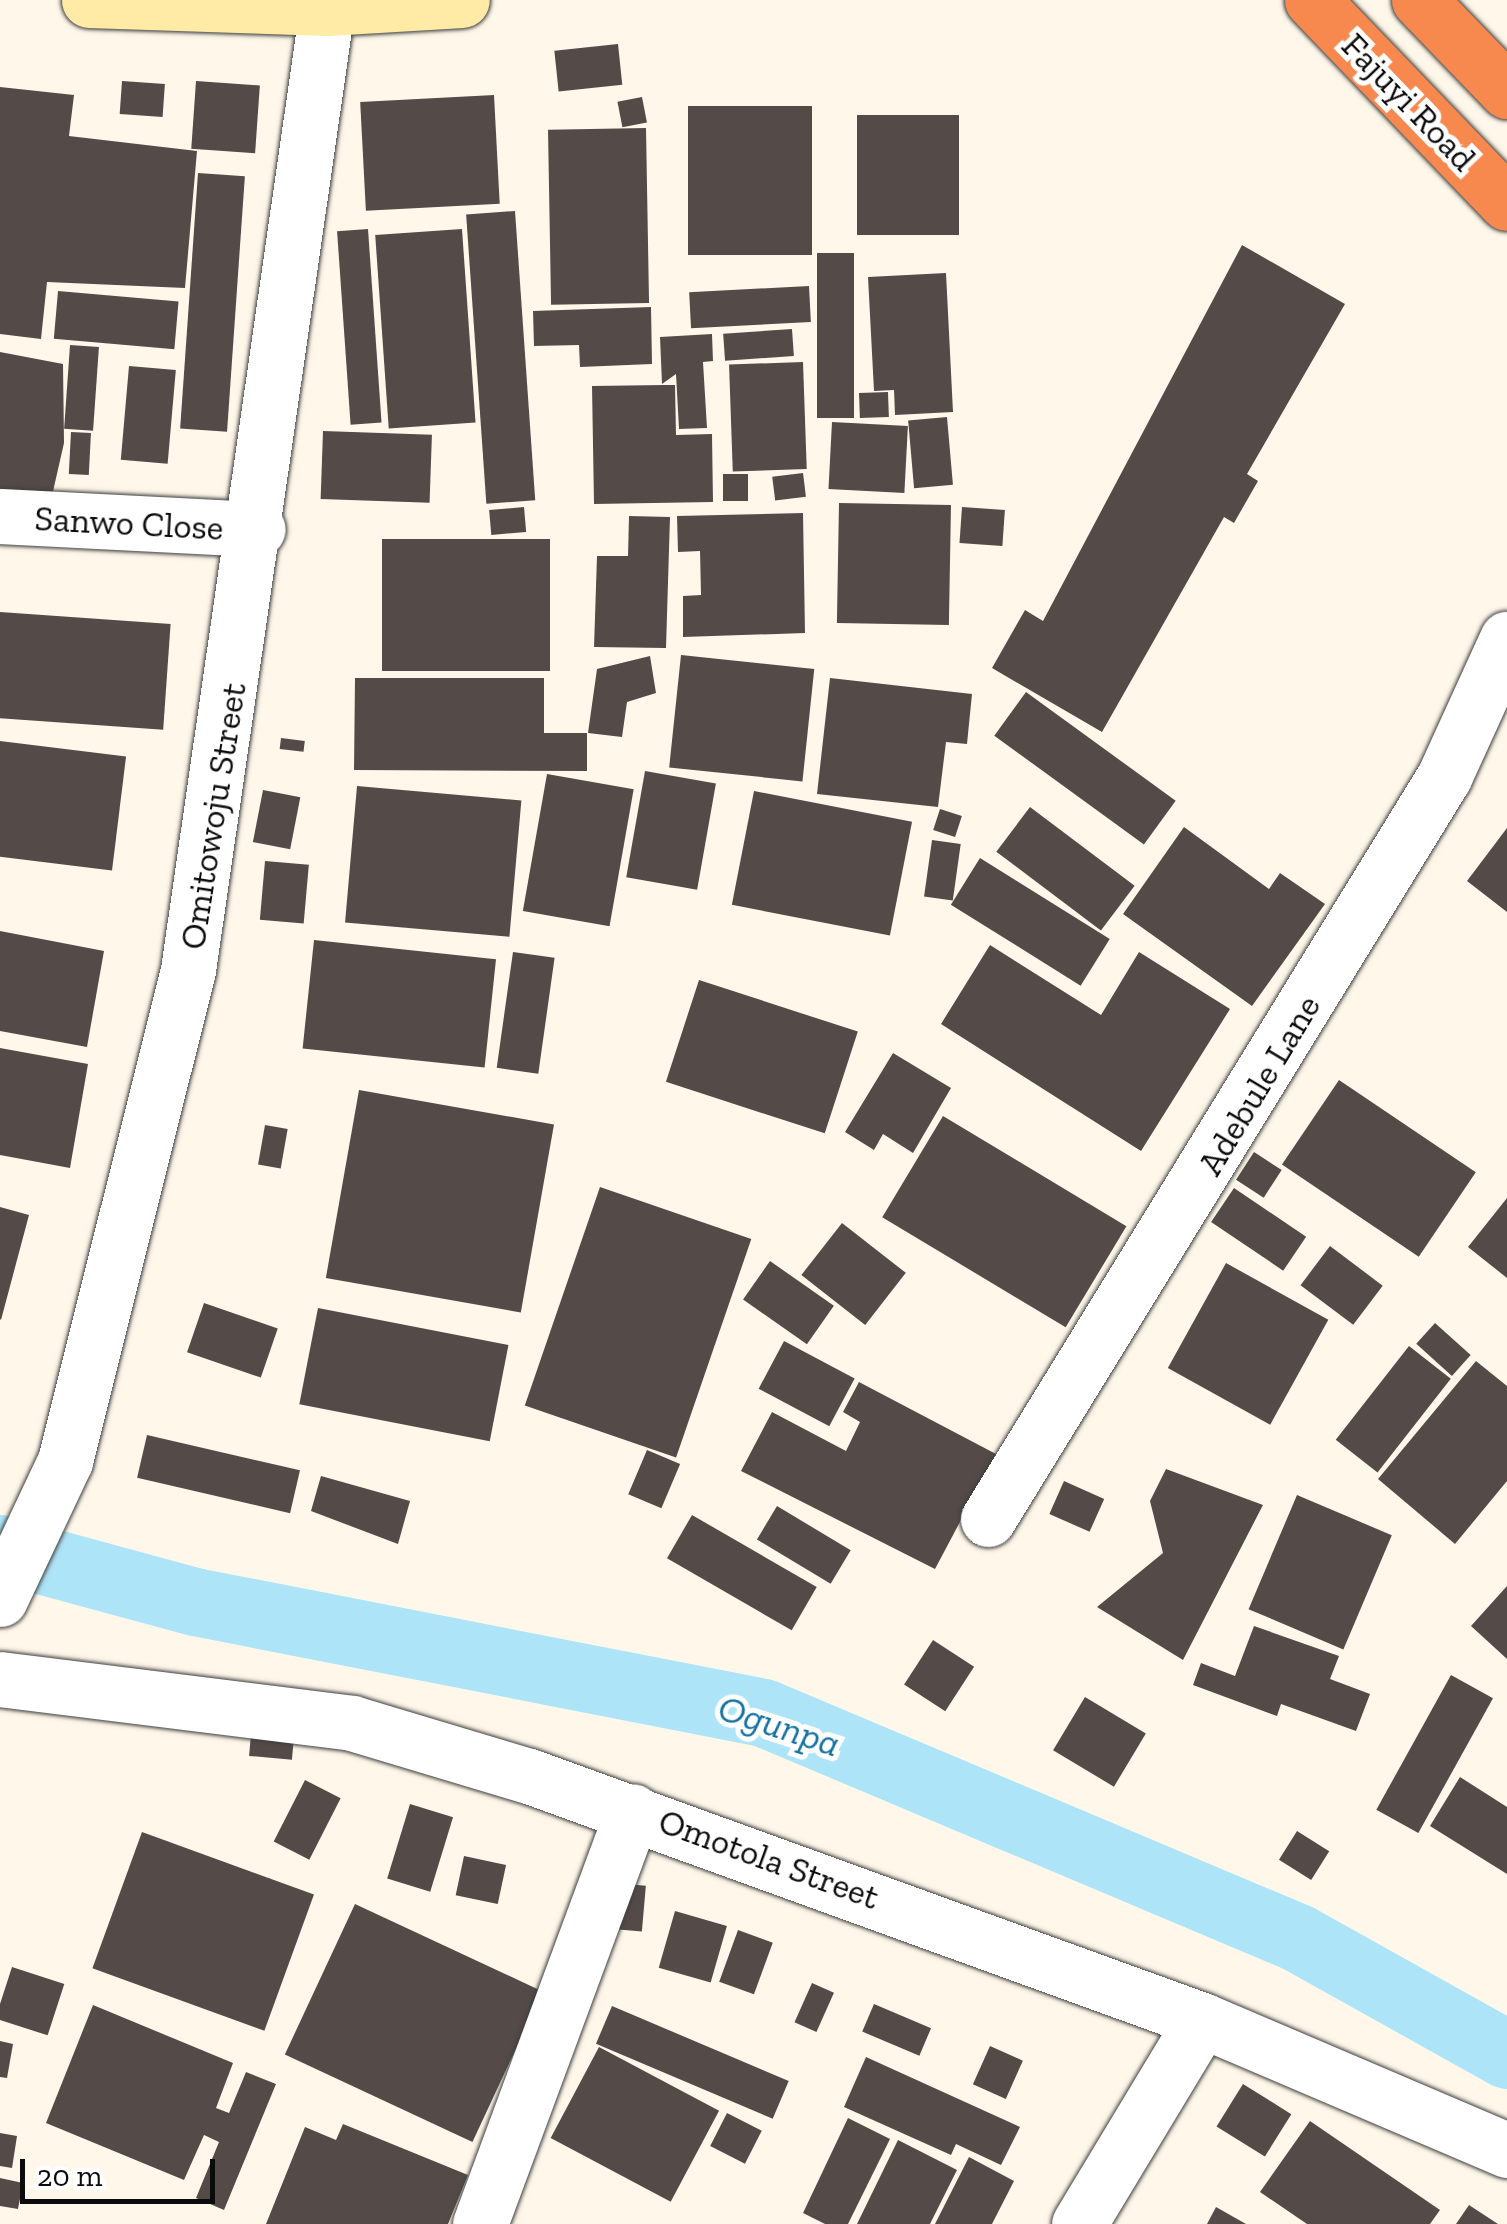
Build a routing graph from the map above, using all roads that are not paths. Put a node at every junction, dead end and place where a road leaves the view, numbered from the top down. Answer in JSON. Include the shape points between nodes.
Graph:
{"nodes":[{"id":1,"x":89,"y":0,"type":"edge"},
{"id":2,"x":462,"y":0,"type":"edge"},
{"id":3,"x":1312,"y":0,"type":"edge"},
{"id":4,"x":1419,"y":0,"type":"edge"},
{"id":5,"x":328,"y":8,"type":"junction"},
{"id":6,"x":1507,"y":91,"type":"edge"},
{"id":7,"x":1507,"y":203,"type":"edge"},
{"id":8,"x":0,"y":516,"type":"edge"},
{"id":9,"x":258,"y":529,"type":"junction"},
{"id":10,"x":1507,"y":639,"type":"edge"},
{"id":11,"x":988,"y":1519,"type":"dead end"},
{"id":12,"x":0,"y":1599,"type":"edge"},
{"id":13,"x":0,"y":1678,"type":"edge"},
{"id":14,"x":633,"y":1810,"type":"junction"},
{"id":15,"x":1202,"y":2020,"type":"junction"},
{"id":16,"x":1507,"y":2150,"type":"edge"},
{"id":17,"x":480,"y":2224,"type":"edge"},
{"id":18,"x":1079,"y":2224,"type":"edge"}],
"edges":[{"from":1,"to":5,"type":"main road"},
{"from":2,"to":5,"type":"main road"},
{"from":3,"to":7,"type":"highway","name":"Fajuyi Road"},
{"from":4,"to":6,"type":"highway"},
{"from":5,"to":9,"type":"street","name":"Omitowoju Street"},
{"from":8,"to":9,"type":"street","name":"Sanwo Close"},
{"from":9,"to":12,"type":"street","name":"Omitowoju Street","via":[[188,970],[64,1461]]},
{"from":10,"to":11,"type":"street","name":"Adebule Lane","via":[[1434,794]]},
{"from":13,"to":14,"type":"street","name":"Omotola Street","via":[[352,1722]]},
{"from":14,"to":15,"type":"street","name":"Omotola Street"},
{"from":14,"to":17,"type":"street"},
{"from":15,"to":16,"type":"street","name":"Omotola Street"},
{"from":15,"to":18,"type":"street"}]}
